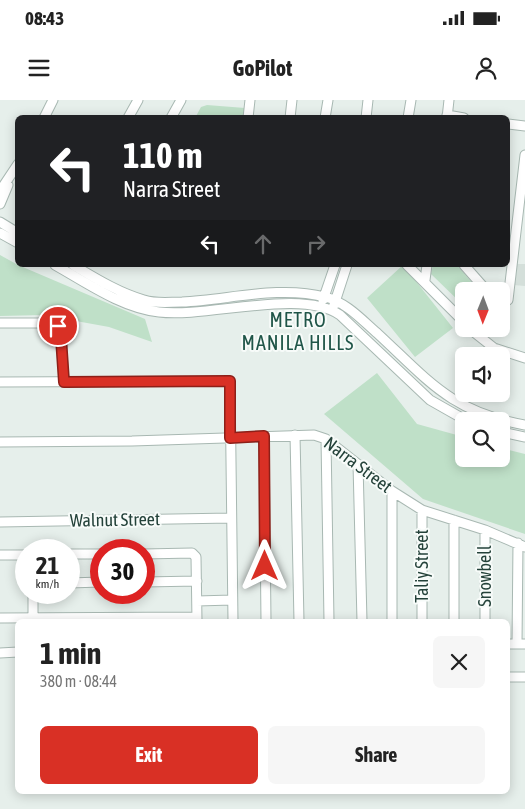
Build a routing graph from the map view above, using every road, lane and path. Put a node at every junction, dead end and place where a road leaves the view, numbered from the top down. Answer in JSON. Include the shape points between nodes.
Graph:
{"nodes":[{"id":1,"x":53,"y":100,"type":"edge"},
{"id":2,"x":138,"y":100,"type":"edge"},
{"id":3,"x":181,"y":100,"type":"edge"},
{"id":4,"x":250,"y":100,"type":"edge"},
{"id":5,"x":292,"y":100,"type":"edge"},
{"id":6,"x":328,"y":100,"type":"edge"},
{"id":7,"x":368,"y":100,"type":"edge"},
{"id":8,"x":411,"y":100,"type":"edge"},
{"id":9,"x":449,"y":100,"type":"edge"},
{"id":10,"x":46,"y":115,"type":"edge"},
{"id":11,"x":130,"y":115,"type":"edge"},
{"id":12,"x":173,"y":115,"type":"edge"},
{"id":13,"x":248,"y":115,"type":"edge"},
{"id":14,"x":290,"y":115,"type":"edge"},
{"id":15,"x":326,"y":115,"type":"edge"},
{"id":16,"x":366,"y":115,"type":"edge"},
{"id":17,"x":408,"y":115,"type":"edge"},
{"id":18,"x":447,"y":115,"type":"edge"},
{"id":19,"x":510,"y":124,"type":"edge"},
{"id":20,"x":525,"y":126,"type":"edge"},
{"id":21,"x":525,"y":155,"type":"edge"},
{"id":22,"x":15,"y":169,"type":"edge"},
{"id":23,"x":11,"y":176,"type":"junction"},
{"id":24,"x":0,"y":191,"type":"edge"},
{"id":25,"x":0,"y":204,"type":"edge"},
{"id":26,"x":0,"y":222,"type":"edge"},
{"id":27,"x":15,"y":231,"type":"edge"},
{"id":28,"x":0,"y":234,"type":"edge"},
{"id":29,"x":15,"y":242,"type":"edge"},
{"id":30,"x":510,"y":252,"type":"edge"},
{"id":31,"x":59,"y":267,"type":"edge"},
{"id":32,"x":77,"y":267,"type":"edge"},
{"id":33,"x":335,"y":267,"type":"edge"},
{"id":34,"x":346,"y":267,"type":"edge"},
{"id":35,"x":409,"y":267,"type":"edge"},
{"id":36,"x":427,"y":267,"type":"edge"},
{"id":37,"x":466,"y":267,"type":"edge"},
{"id":38,"x":509,"y":267,"type":"edge"},
{"id":39,"x":425,"y":280,"type":"junction"},
{"id":40,"x":479,"y":282,"type":"edge"},
{"id":41,"x":508,"y":282,"type":"edge"},
{"id":42,"x":323,"y":301,"type":"junction"},
{"id":43,"x":336,"y":301,"type":"junction"},
{"id":44,"x":333,"y":310,"type":"junction"},
{"id":45,"x":455,"y":312,"type":"edge"},
{"id":46,"x":0,"y":323,"type":"edge"},
{"id":47,"x":481,"y":338,"type":"edge"},
{"id":48,"x":525,"y":358,"type":"edge"},
{"id":49,"x":0,"y":382,"type":"edge"},
{"id":50,"x":64,"y":382,"type":"junction"},
{"id":51,"x":455,"y":414,"type":"edge"},
{"id":52,"x":525,"y":425,"type":"edge"},
{"id":53,"x":510,"y":434,"type":"edge"},
{"id":54,"x":295,"y":435,"type":"junction"},
{"id":55,"x":264,"y":436,"type":"junction"},
{"id":56,"x":525,"y":437,"type":"edge"},
{"id":57,"x":230,"y":438,"type":"junction"},
{"id":58,"x":326,"y":439,"type":"junction"},
{"id":59,"x":0,"y":442,"type":"edge"},
{"id":60,"x":358,"y":464,"type":"junction"},
{"id":61,"x":392,"y":491,"type":"junction"},
{"id":62,"x":422,"y":510,"type":"junction"},
{"id":63,"x":230,"y":518,"type":"junction"},
{"id":64,"x":454,"y":520,"type":"junction"},
{"id":65,"x":0,"y":522,"type":"edge"},
{"id":66,"x":485,"y":530,"type":"junction"},
{"id":67,"x":522,"y":545,"type":"edge"},
{"id":68,"x":0,"y":548,"type":"edge"},
{"id":69,"x":15,"y":554,"type":"edge"},
{"id":70,"x":155,"y":554,"type":"edge"},
{"id":71,"x":0,"y":555,"type":"edge"},
{"id":72,"x":197,"y":581,"type":"junction"},
{"id":73,"x":155,"y":582,"type":"edge"},
{"id":74,"x":232,"y":600,"type":"junction"},
{"id":75,"x":197,"y":602,"type":"junction"},
{"id":76,"x":33,"y":604,"type":"edge"},
{"id":77,"x":0,"y":618,"type":"edge"},
{"id":78,"x":33,"y":618,"type":"junction"},
{"id":79,"x":197,"y":619,"type":"edge"},
{"id":80,"x":233,"y":619,"type":"edge"},
{"id":81,"x":266,"y":619,"type":"edge"},
{"id":82,"x":299,"y":619,"type":"edge"},
{"id":83,"x":330,"y":619,"type":"edge"},
{"id":84,"x":362,"y":619,"type":"edge"},
{"id":85,"x":392,"y":619,"type":"edge"},
{"id":86,"x":422,"y":619,"type":"edge"},
{"id":87,"x":454,"y":619,"type":"edge"},
{"id":88,"x":485,"y":619,"type":"edge"},
{"id":89,"x":516,"y":644,"type":"edge"},
{"id":90,"x":15,"y":652,"type":"edge"},
{"id":91,"x":0,"y":653,"type":"edge"},
{"id":92,"x":525,"y":677,"type":"edge"},
{"id":93,"x":510,"y":678,"type":"edge"}],
"edges":[{"from":1,"to":10,"type":"street"},
{"from":2,"to":11,"type":"street"},
{"from":3,"to":12,"type":"street"},
{"from":4,"to":13,"type":"street"},
{"from":5,"to":14,"type":"street"},
{"from":6,"to":15,"type":"street"},
{"from":7,"to":16,"type":"street"},
{"from":8,"to":17,"type":"street"},
{"from":9,"to":18,"type":"street"},
{"from":19,"to":20,"type":"street"},
{"from":21,"to":30,"type":"street"},
{"from":22,"to":23,"type":"street"},
{"from":23,"to":24,"type":"street"},
{"from":23,"to":25,"type":"street"},
{"from":26,"to":27,"type":"street"},
{"from":28,"to":29,"type":"street"},
{"from":31,"to":42,"type":"street","via":[[117,299],[157,312]]},
{"from":32,"to":42,"type":"street","via":[[111,286],[156,302],[209,301],[268,293],[297,293]]},
{"from":33,"to":42,"type":"street"},
{"from":34,"to":43,"type":"street"},
{"from":35,"to":39,"type":"street"},
{"from":36,"to":39,"type":"street"},
{"from":37,"to":40,"type":"street"},
{"from":38,"to":41,"type":"street"},
{"from":39,"to":45,"type":"street"},
{"from":42,"to":43,"type":"street"},
{"from":42,"to":44,"type":"street"},
{"from":43,"to":44,"type":"street"},
{"from":43,"to":52,"type":"street","via":[[353,312],[434,387],[455,402],[478,413]]},
{"from":44,"to":51,"type":"street","via":[[430,400]]},
{"from":46,"to":50,"type":"street","via":[[52,323],[58,326]]},
{"from":47,"to":48,"type":"street","via":[[494,348]]},
{"from":49,"to":50,"type":"street"},
{"from":50,"to":57,"type":"street","via":[[230,381]]},
{"from":53,"to":56,"type":"street"},
{"from":54,"to":55,"type":"street","name":"Narra Street"},
{"from":54,"to":58,"type":"street","name":"Narra Street"},
{"from":54,"to":82,"type":"street"},
{"from":55,"to":57,"type":"street","name":"Narra Street"},
{"from":55,"to":81,"type":"street"},
{"from":57,"to":59,"type":"street","name":"Narra Street"},
{"from":57,"to":63,"type":"street"},
{"from":58,"to":60,"type":"street","name":"Narra Street"},
{"from":58,"to":83,"type":"street"},
{"from":60,"to":61,"type":"street","name":"Narra Street"},
{"from":60,"to":84,"type":"street"},
{"from":61,"to":62,"type":"street","name":"Narra Street"},
{"from":61,"to":85,"type":"street"},
{"from":62,"to":64,"type":"street","name":"Narra Street"},
{"from":62,"to":86,"type":"street","name":"Taliy Street"},
{"from":63,"to":65,"type":"street","name":"Walnut Street"},
{"from":63,"to":74,"type":"street"},
{"from":64,"to":66,"type":"street","name":"Narra Street"},
{"from":64,"to":87,"type":"street"},
{"from":66,"to":67,"type":"street","name":"Narra Street"},
{"from":66,"to":88,"type":"street","name":"Snowbell"},
{"from":67,"to":89,"type":"street"},
{"from":68,"to":71,"type":"street"},
{"from":69,"to":71,"type":"street"},
{"from":70,"to":72,"type":"street","via":[[195,555]]},
{"from":72,"to":73,"type":"street"},
{"from":72,"to":75,"type":"street"},
{"from":74,"to":75,"type":"street"},
{"from":74,"to":80,"type":"street"},
{"from":75,"to":79,"type":"street"},
{"from":76,"to":78,"type":"street"},
{"from":77,"to":78,"type":"street"},
{"from":78,"to":79,"type":"street"},
{"from":90,"to":91,"type":"street"},
{"from":92,"to":93,"type":"street"}]}
